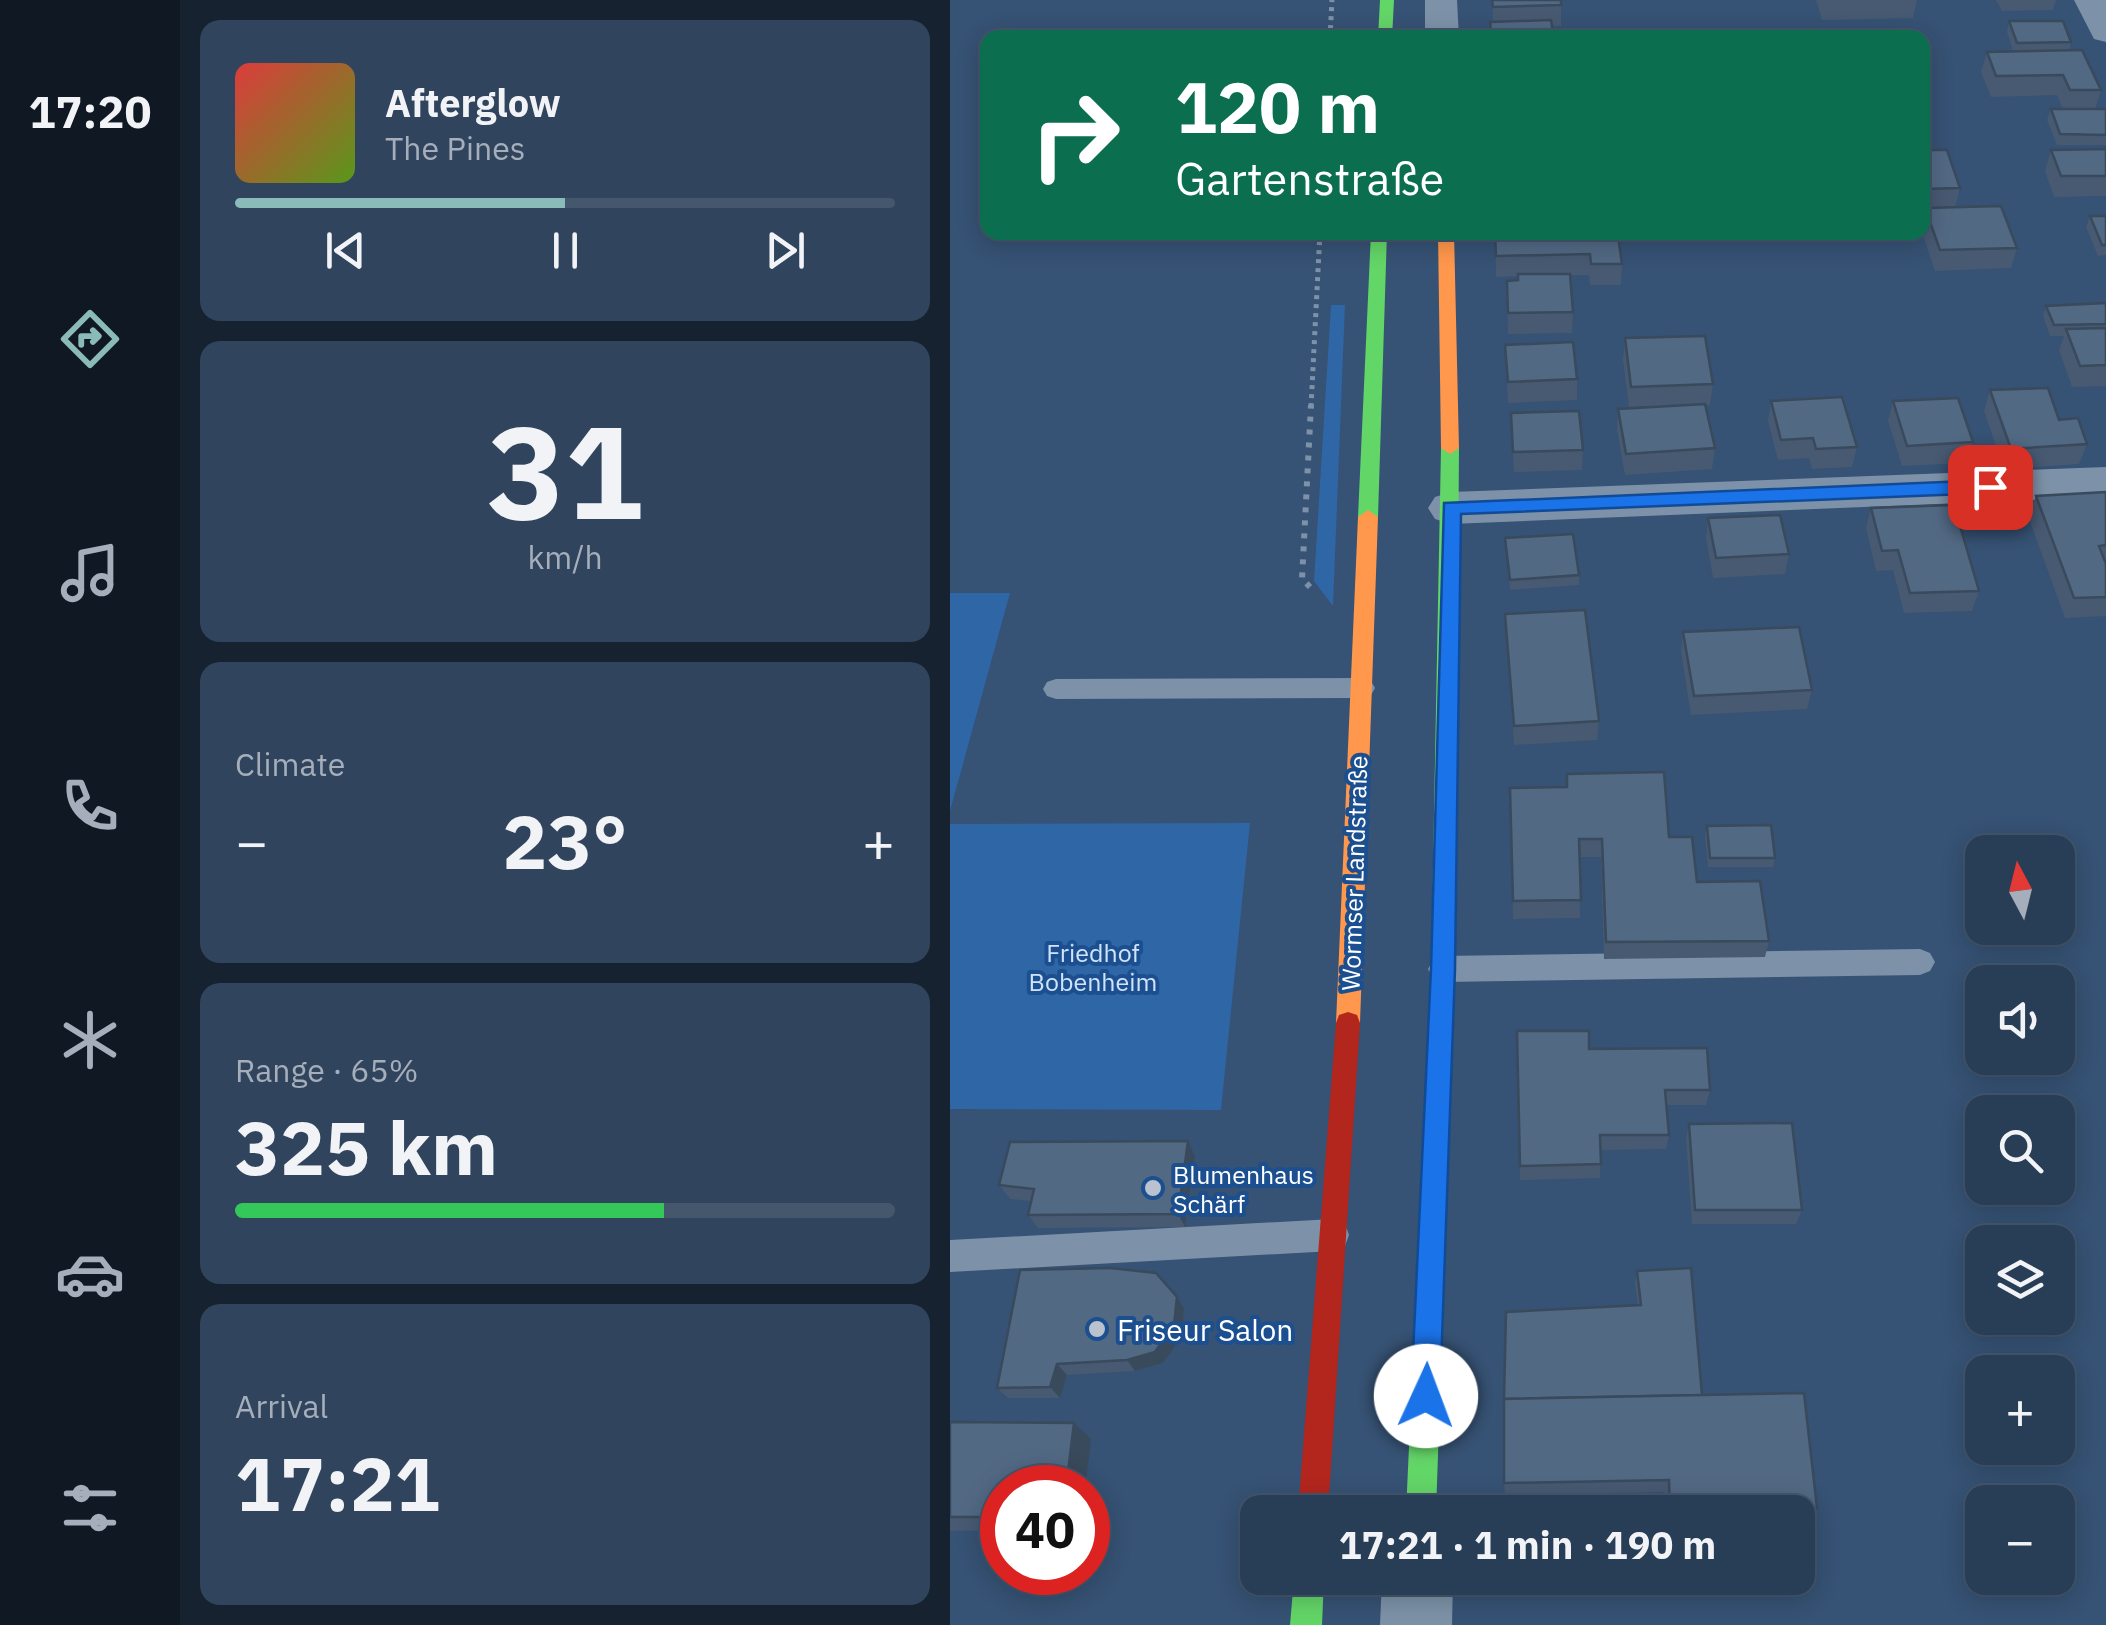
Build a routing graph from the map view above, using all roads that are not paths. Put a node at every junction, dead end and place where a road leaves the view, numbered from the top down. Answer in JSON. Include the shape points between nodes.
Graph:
{"nodes":[{"id":1,"x":1387,"y":0,"type":"edge"},
{"id":2,"x":1442,"y":0,"type":"edge"},
{"id":3,"x":2090,"y":0,"type":"edge"},
{"id":4,"x":1386,"y":30,"type":"edge"},
{"id":5,"x":1442,"y":30,"type":"edge"},
{"id":6,"x":2106,"y":32,"type":"edge"},
{"id":7,"x":1379,"y":240,"type":"edge"},
{"id":8,"x":1446,"y":240,"type":"edge"},
{"id":9,"x":2106,"y":482,"type":"edge"},
{"id":10,"x":1451,"y":508,"type":"junction"},
{"id":11,"x":1362,"y":688,"type":"junction"},
{"id":12,"x":1056,"y":689,"type":"dead end"},
{"id":13,"x":1920,"y":962,"type":"dead end"},
{"id":14,"x":1443,"y":969,"type":"junction"},
{"id":15,"x":1333,"y":1235,"type":"junction"},
{"id":16,"x":950,"y":1256,"type":"edge"},
{"id":17,"x":1314,"y":1495,"type":"edge"},
{"id":18,"x":1422,"y":1495,"type":"edge"},
{"id":19,"x":1308,"y":1595,"type":"edge"},
{"id":20,"x":1417,"y":1595,"type":"edge"},
{"id":21,"x":1306,"y":1625,"type":"edge"},
{"id":22,"x":1416,"y":1625,"type":"edge"}],
"edges":[{"from":1,"to":4,"type":"main road"},
{"from":2,"to":5,"type":"street"},
{"from":3,"to":6,"type":"street"},
{"from":7,"to":11,"type":"main road","name":"Wormser Landstraße"},
{"from":8,"to":10,"type":"main road"},
{"from":9,"to":10,"type":"street"},
{"from":10,"to":14,"type":"main road"},
{"from":11,"to":12,"type":"lane"},
{"from":11,"to":15,"type":"main road","name":"Wormser Landstraße"},
{"from":13,"to":14,"type":"lane"},
{"from":14,"to":18,"type":"main road"},
{"from":15,"to":16,"type":"lane"},
{"from":15,"to":17,"type":"main road","name":"Wormser Landstraße"},
{"from":19,"to":21,"type":"main road"},
{"from":20,"to":22,"type":"street"}]}
